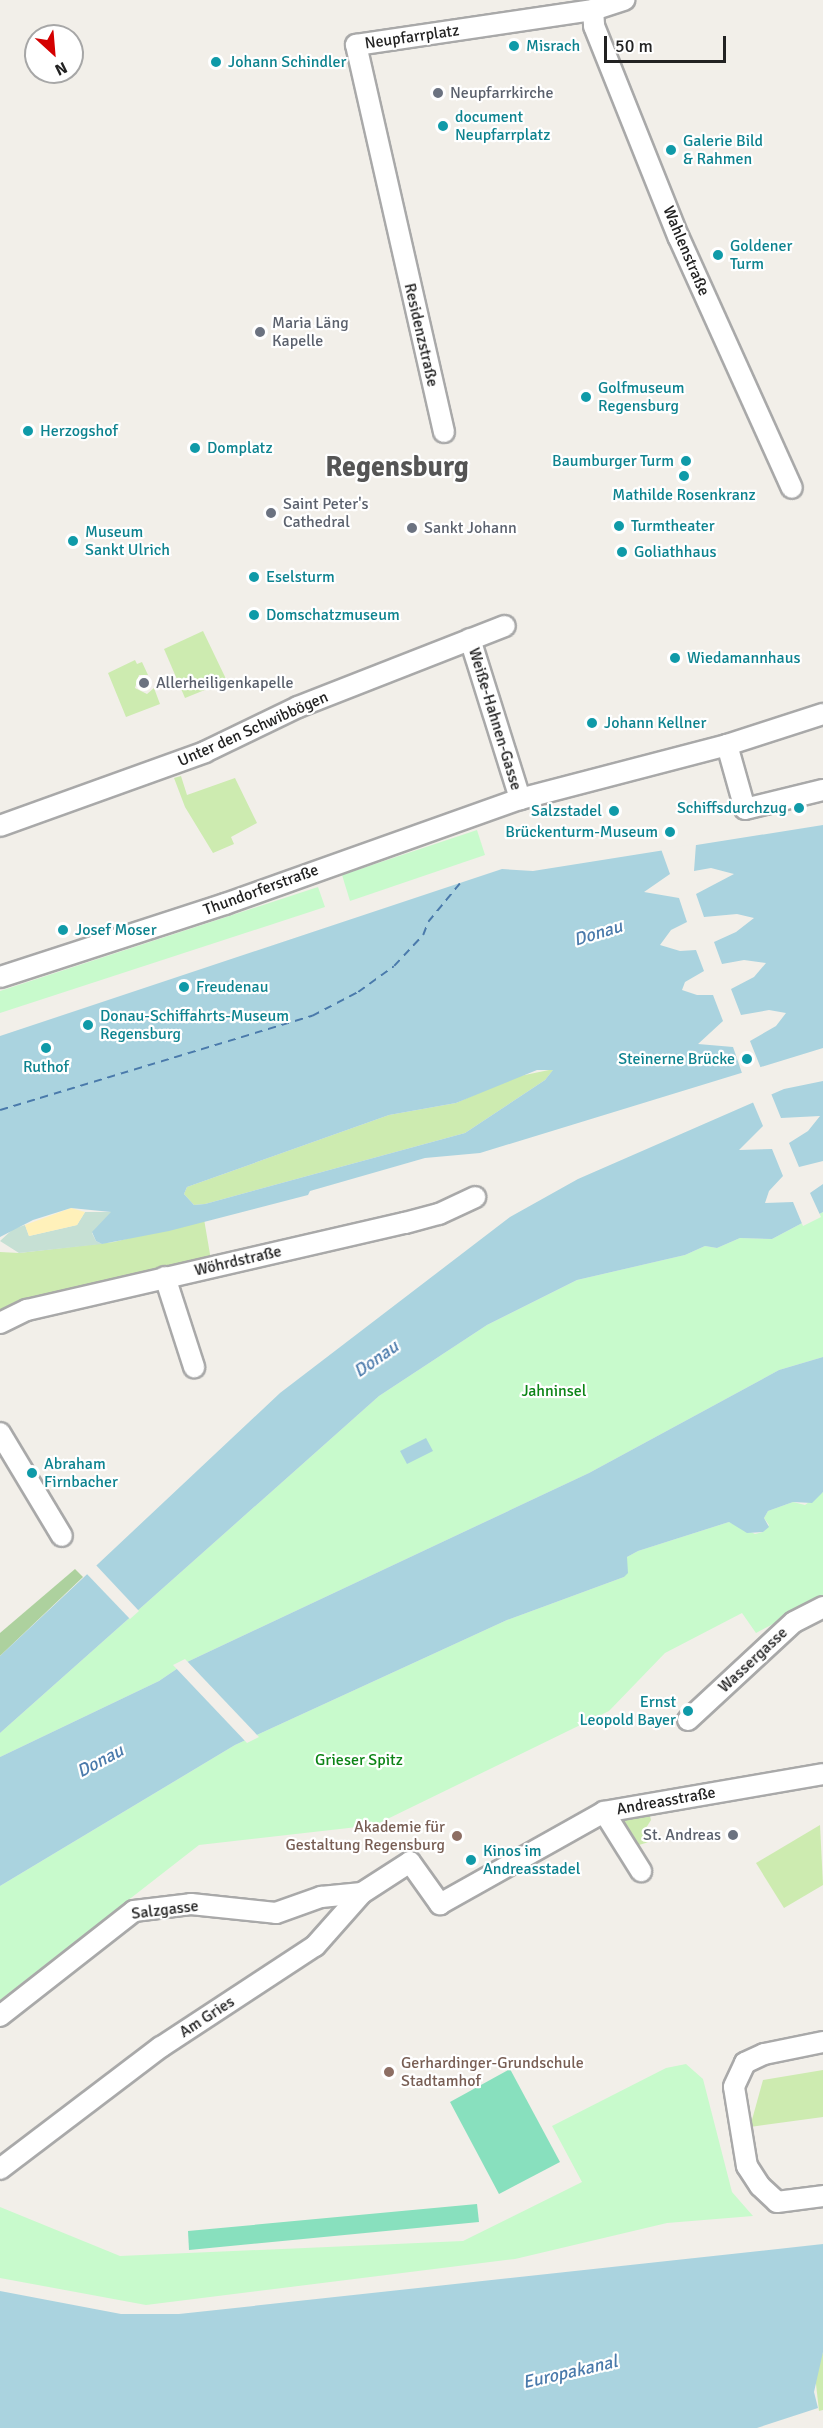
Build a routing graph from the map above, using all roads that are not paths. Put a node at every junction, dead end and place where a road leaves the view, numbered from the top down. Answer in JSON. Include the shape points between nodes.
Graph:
{"nodes":[{"id":1,"x":624,"y":0,"type":"edge"},
{"id":2,"x":593,"y":10,"type":"junction"},
{"id":3,"x":398,"y":237,"type":"joint"},
{"id":4,"x":444,"y":432,"type":"dead end"},
{"id":5,"x":792,"y":488,"type":"dead end"},
{"id":6,"x":505,"y":626,"type":"dead end"},
{"id":7,"x":470,"y":639,"type":"junction"},
{"id":8,"x":823,"y":714,"type":"edge"},
{"id":9,"x":727,"y":745,"type":"junction"},
{"id":10,"x":823,"y":790,"type":"edge"},
{"id":11,"x":520,"y":799,"type":"junction"},
{"id":12,"x":0,"y":826,"type":"edge"},
{"id":13,"x":0,"y":977,"type":"edge"},
{"id":14,"x":475,"y":1197,"type":"dead end"},
{"id":15,"x":165,"y":1277,"type":"junction"},
{"id":16,"x":0,"y":1323,"type":"edge"},
{"id":17,"x":194,"y":1367,"type":"dead end"},
{"id":18,"x":0,"y":1433,"type":"edge"},
{"id":19,"x":62,"y":1536,"type":"dead end"},
{"id":20,"x":823,"y":1607,"type":"edge"},
{"id":21,"x":688,"y":1720,"type":"dead end"},
{"id":22,"x":823,"y":1774,"type":"edge"},
{"id":23,"x":604,"y":1812,"type":"junction"},
{"id":24,"x":410,"y":1862,"type":"joint"},
{"id":25,"x":641,"y":1872,"type":"dead end"},
{"id":26,"x":362,"y":1893,"type":"junction"},
{"id":27,"x":0,"y":2016,"type":"edge"},
{"id":28,"x":823,"y":2042,"type":"edge"},
{"id":29,"x":0,"y":2169,"type":"edge"},
{"id":30,"x":823,"y":2196,"type":"edge"}],
"edges":[{"from":1,"to":2,"type":"street","name":"Neupfarrplatz"},
{"from":2,"to":3,"type":"street","name":"Neupfarrplatz","via":[[356,45]]},
{"from":2,"to":5,"type":"street","name":"Wahlenstraße","via":[[594,26],[679,238]]},
{"from":3,"to":4,"type":"street","name":"Residenzstraße"},
{"from":6,"to":7,"type":"street","name":"Unter den Schwibbögen"},
{"from":7,"to":11,"type":"street","name":"Weiße-Hahnen-Gasse"},
{"from":7,"to":12,"type":"street","name":"Unter den Schwibbögen","via":[[298,707],[205,752]]},
{"from":8,"to":9,"type":"street","name":"Thundorferstraße"},
{"from":9,"to":10,"type":"street","via":[[745,809]]},
{"from":9,"to":11,"type":"street","name":"Thundorferstraße"},
{"from":11,"to":13,"type":"street","name":"Thundorferstraße","via":[[225,904]]},
{"from":14,"to":15,"type":"street","name":"Wöhrdstraße","via":[[440,1214]]},
{"from":15,"to":16,"type":"street","name":"Wöhrdstraße","via":[[27,1310]]},
{"from":15,"to":17,"type":"street"},
{"from":18,"to":19,"type":"street"},
{"from":20,"to":21,"type":"street","name":"Wassergasse","via":[[794,1622]]},
{"from":22,"to":23,"type":"street","name":"Andreasstraße"},
{"from":23,"to":24,"type":"street","name":"Andreasstraße","via":[[440,1904]]},
{"from":23,"to":25,"type":"street"},
{"from":24,"to":26,"type":"street","name":"Am Gries"},
{"from":26,"to":27,"type":"street","name":"Salzgasse","via":[[321,1897],[276,1913],[191,1904],[134,1911]]},
{"from":26,"to":29,"type":"street","name":"Am Gries","via":[[315,1946],[161,2047]]},
{"from":28,"to":30,"type":"street","via":[[764,2054],[745,2063],[734,2087],[747,2166],[760,2186],[777,2202]]}]}
